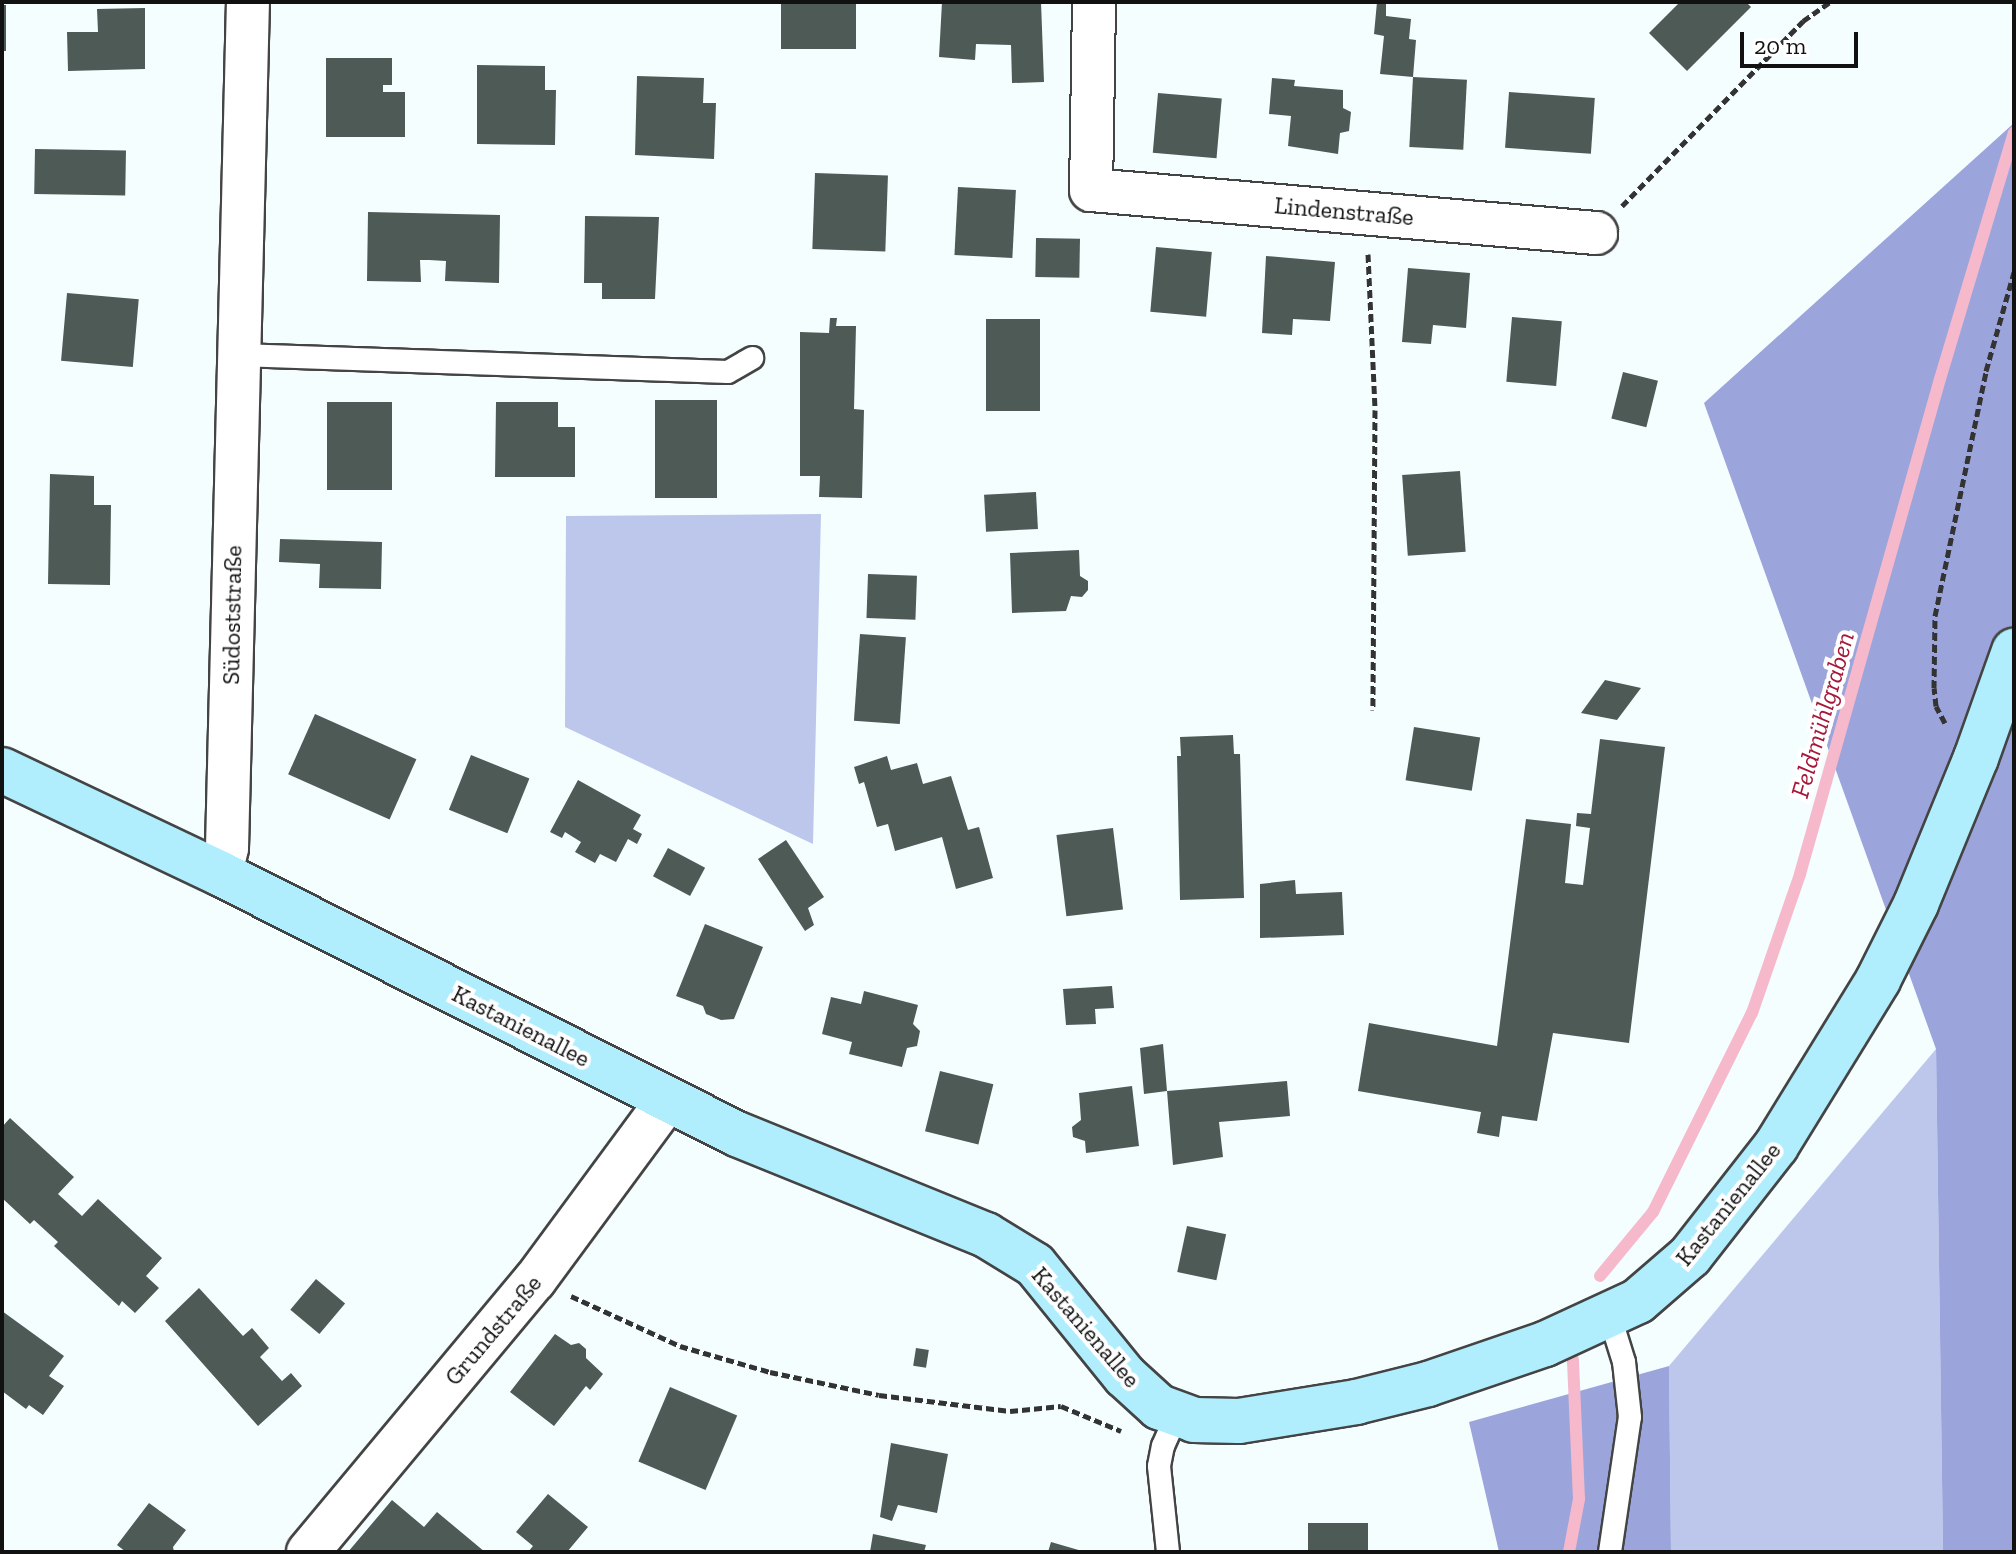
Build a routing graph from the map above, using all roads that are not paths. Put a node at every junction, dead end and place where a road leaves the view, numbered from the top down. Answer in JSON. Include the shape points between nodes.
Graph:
{"nodes":[{"id":1,"x":248,"y":2,"type":"edge"},
{"id":2,"x":1094,"y":2,"type":"edge"},
{"id":3,"x":1596,"y":233,"type":"road end"},
{"id":4,"x":239,"y":355,"type":"junction"},
{"id":5,"x":752,"y":358,"type":"dead end"},
{"id":6,"x":2014,"y":651,"type":"edge"},
{"id":7,"x":2,"y":770,"type":"edge"},
{"id":8,"x":221,"y":874,"type":"junction"},
{"id":9,"x":667,"y":1101,"type":"junction"},
{"id":10,"x":1610,"y":1317,"type":"junction"},
{"id":11,"x":1170,"y":1431,"type":"junction"},
{"id":12,"x":308,"y":1552,"type":"edge"},
{"id":13,"x":1168,"y":1552,"type":"edge"},
{"id":14,"x":1610,"y":1552,"type":"edge"}],
"edges":[{"from":1,"to":4,"type":"street","name":"Südoststraße"},
{"from":2,"to":3,"type":"street","name":"Lindenstraße","via":[[1091,190]]},
{"from":4,"to":5,"type":"lane","via":[[728,372]]},
{"from":4,"to":8,"type":"street","name":"Südoststraße","via":[[227,848]]},
{"from":6,"to":10,"type":"street","name":"Kastanienallee","via":[[1976,758],[1897,942],[1848,1033],[1783,1135],[1690,1256],[1658,1286]]},
{"from":7,"to":8,"type":"street","name":"Kastanienallee"},
{"from":8,"to":9,"type":"street","name":"Kastanienallee"},
{"from":9,"to":11,"type":"street","name":"Kastanienallee","via":[[1019,1253],[1056,1287],[1125,1376],[1159,1407]]},
{"from":9,"to":12,"type":"street","name":"Grundstraße","via":[[535,1280]]},
{"from":10,"to":11,"type":"street","name":"Kastanienallee","via":[[1428,1384],[1347,1404],[1239,1421],[1194,1420]]},
{"from":10,"to":14,"type":"lane","via":[[1624,1362],[1630,1417]]},
{"from":11,"to":13,"type":"lane","via":[[1159,1466]]}]}
